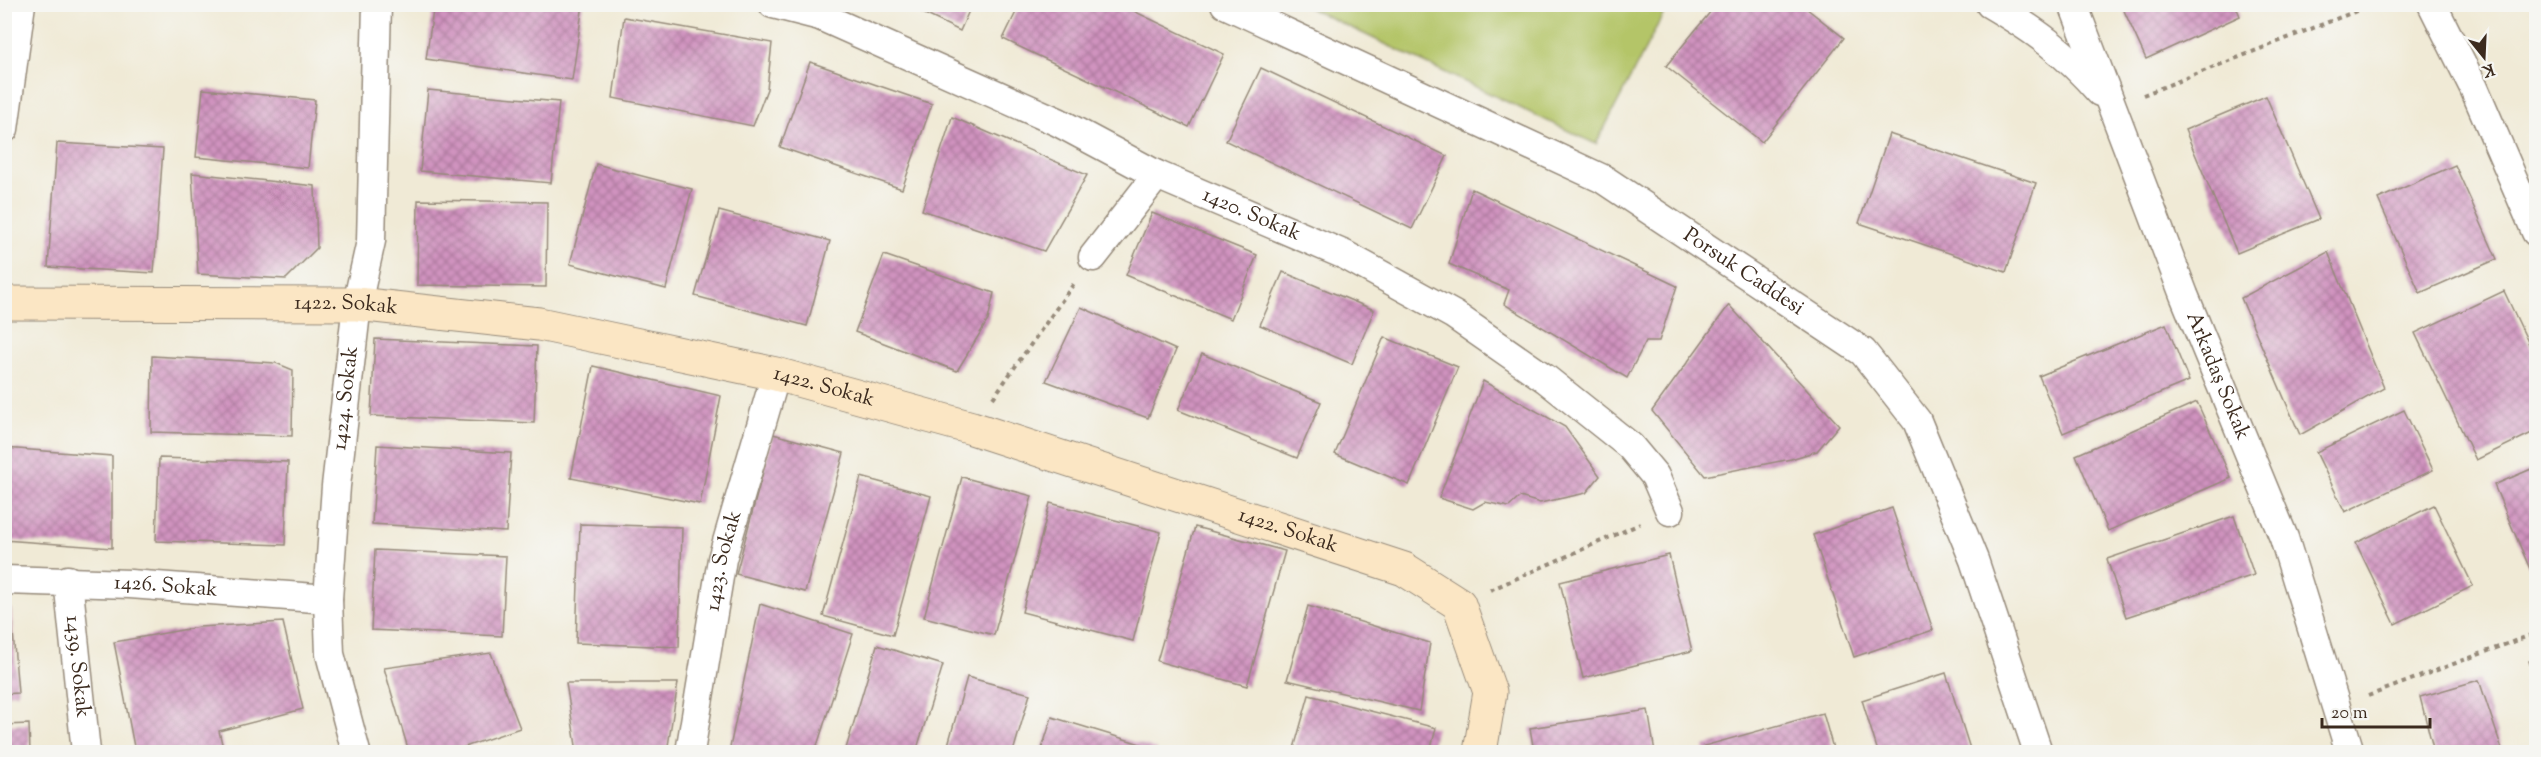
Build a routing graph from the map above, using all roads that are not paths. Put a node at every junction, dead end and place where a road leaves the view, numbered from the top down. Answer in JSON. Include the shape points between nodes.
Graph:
{"nodes":[{"id":1,"x":21,"y":4,"type":"edge"},
{"id":2,"x":376,"y":4,"type":"edge"},
{"id":3,"x":773,"y":4,"type":"edge"},
{"id":4,"x":1225,"y":4,"type":"edge"},
{"id":5,"x":1990,"y":4,"type":"edge"},
{"id":6,"x":2073,"y":4,"type":"edge"},
{"id":7,"x":2432,"y":4,"type":"edge"},
{"id":8,"x":2114,"y":107,"type":"junction"},
{"id":9,"x":4,"y":129,"type":"edge"},
{"id":10,"x":1157,"y":175,"type":"junction"},
{"id":11,"x":2536,"y":232,"type":"edge"},
{"id":12,"x":1093,"y":257,"type":"road end"},
{"id":13,"x":4,"y":303,"type":"edge"},
{"id":14,"x":357,"y":304,"type":"junction"},
{"id":15,"x":776,"y":374,"type":"junction"},
{"id":16,"x":1670,"y":511,"type":"road end"},
{"id":17,"x":4,"y":580,"type":"edge"},
{"id":18,"x":68,"y":580,"type":"junction"},
{"id":19,"x":328,"y":599,"type":"junction"},
{"id":20,"x":86,"y":753,"type":"edge"},
{"id":21,"x":356,"y":753,"type":"edge"},
{"id":22,"x":690,"y":753,"type":"edge"},
{"id":23,"x":1480,"y":753,"type":"edge"},
{"id":24,"x":2038,"y":753,"type":"edge"},
{"id":25,"x":2350,"y":753,"type":"edge"}],
"edges":[{"from":1,"to":9,"type":"street"},
{"from":2,"to":14,"type":"street","name":"1424. Sokak","via":[[371,241]]},
{"from":3,"to":10,"type":"street","name":"1420. Sokak","via":[[831,21],[1058,122]]},
{"from":4,"to":24,"type":"street","name":"Porsuk Caddesi","via":[[1603,179],[1863,352],[1917,421],[1974,560]]},
{"from":5,"to":8,"type":"street","via":[[2070,58]]},
{"from":6,"to":8,"type":"street","name":"Arkadaş Sokak"},
{"from":7,"to":11,"type":"street","via":[[2474,88]]},
{"from":8,"to":25,"type":"street","name":"Arkadaş Sokak","via":[[2184,295],[2284,538]]},
{"from":10,"to":12,"type":"street"},
{"from":10,"to":16,"type":"street","name":"1420. Sokak","via":[[1345,255],[1454,315],[1546,379],[1630,446],[1655,476]]},
{"from":13,"to":14,"type":"street","name":"1422. Sokak"},
{"from":14,"to":15,"type":"street","name":"1422. Sokak","via":[[539,324]]},
{"from":14,"to":19,"type":"street","name":"1424. Sokak","via":[[336,486]]},
{"from":15,"to":22,"type":"street","name":"1423. Sokak","via":[[722,559]]},
{"from":15,"to":23,"type":"street","name":"1422. Sokak","via":[[972,428],[1404,569],[1459,604],[1490,692]]},
{"from":17,"to":18,"type":"street","name":"1426. Sokak"},
{"from":18,"to":19,"type":"street","name":"1426. Sokak"},
{"from":18,"to":20,"type":"street","name":"1439. Sokak"},
{"from":19,"to":21,"type":"street","name":"1424. Sokak","via":[[330,654]]}]}
